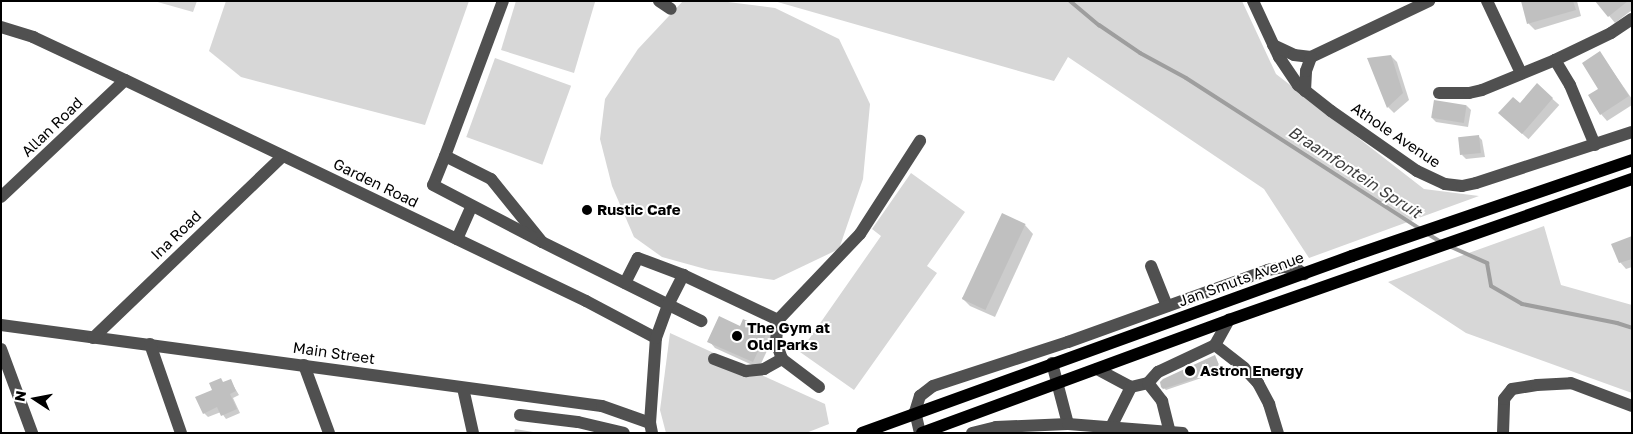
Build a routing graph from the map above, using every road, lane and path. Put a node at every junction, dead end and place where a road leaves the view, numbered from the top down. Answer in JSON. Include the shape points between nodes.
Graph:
{"nodes":[{"id":1,"x":503,"y":1,"type":"edge"},
{"id":2,"x":659,"y":1,"type":"edge"},
{"id":3,"x":1253,"y":1,"type":"edge"},
{"id":4,"x":1429,"y":1,"type":"edge"},
{"id":5,"x":1487,"y":1,"type":"edge"},
{"id":6,"x":671,"y":9,"type":"dead end"},
{"id":7,"x":1632,"y":19,"type":"edge"},
{"id":8,"x":1,"y":27,"type":"edge"},
{"id":9,"x":1273,"y":45,"type":"junction"},
{"id":10,"x":1311,"y":57,"type":"junction"},
{"id":11,"x":1555,"y":60,"type":"junction"},
{"id":12,"x":1521,"y":72,"type":"junction"},
{"id":13,"x":124,"y":80,"type":"junction"},
{"id":14,"x":1305,"y":92,"type":"junction"},
{"id":15,"x":1439,"y":93,"type":"dead end"},
{"id":16,"x":1632,"y":132,"type":"edge"},
{"id":17,"x":920,"y":141,"type":"dead end"},
{"id":18,"x":1595,"y":145,"type":"junction"},
{"id":19,"x":282,"y":156,"type":"junction"},
{"id":20,"x":445,"y":156,"type":"junction"},
{"id":21,"x":1632,"y":160,"type":"edge"},
{"id":22,"x":1632,"y":179,"type":"edge"},
{"id":23,"x":1,"y":197,"type":"edge"},
{"id":24,"x":472,"y":206,"type":"junction"},
{"id":25,"x":456,"y":240,"type":"junction"},
{"id":26,"x":542,"y":242,"type":"junction"},
{"id":27,"x":1151,"y":266,"type":"dead end"},
{"id":28,"x":1304,"y":274,"type":"junction"},
{"id":29,"x":683,"y":275,"type":"junction"},
{"id":30,"x":625,"y":283,"type":"junction"},
{"id":31,"x":668,"y":305,"type":"junction"},
{"id":32,"x":1167,"y":306,"type":"junction"},
{"id":33,"x":778,"y":320,"type":"junction"},
{"id":34,"x":1229,"y":320,"type":"junction"},
{"id":35,"x":701,"y":321,"type":"dead end"},
{"id":36,"x":1,"y":324,"type":"edge"},
{"id":37,"x":93,"y":338,"type":"junction"},
{"id":38,"x":656,"y":338,"type":"junction"},
{"id":39,"x":150,"y":344,"type":"junction"},
{"id":40,"x":1215,"y":346,"type":"junction"},
{"id":41,"x":1,"y":349,"type":"edge"},
{"id":42,"x":714,"y":359,"type":"dead end"},
{"id":43,"x":782,"y":359,"type":"junction"},
{"id":44,"x":1052,"y":363,"type":"junction"},
{"id":45,"x":304,"y":365,"type":"junction"},
{"id":46,"x":1097,"y":369,"type":"junction"},
{"id":47,"x":1059,"y":383,"type":"junction"},
{"id":48,"x":1148,"y":383,"type":"junction"},
{"id":49,"x":820,"y":387,"type":"dead end"},
{"id":50,"x":1131,"y":387,"type":"junction"},
{"id":51,"x":463,"y":388,"type":"junction"},
{"id":52,"x":581,"y":403,"type":"junction"},
{"id":53,"x":1632,"y":406,"type":"edge"},
{"id":54,"x":915,"y":412,"type":"junction"},
{"id":55,"x":520,"y":415,"type":"dead end"},
{"id":56,"x":578,"y":422,"type":"junction"},
{"id":57,"x":1068,"y":424,"type":"junction"},
{"id":58,"x":1111,"y":427,"type":"junction"},
{"id":59,"x":651,"y":428,"type":"edge"},
{"id":60,"x":974,"y":432,"type":"edge"},
{"id":61,"x":1177,"y":432,"type":"edge"},
{"id":62,"x":32,"y":433,"type":"edge"},
{"id":63,"x":181,"y":433,"type":"edge"},
{"id":64,"x":329,"y":433,"type":"edge"},
{"id":65,"x":473,"y":433,"type":"edge"},
{"id":66,"x":624,"y":433,"type":"edge"},
{"id":67,"x":862,"y":433,"type":"edge"},
{"id":68,"x":921,"y":433,"type":"edge"},
{"id":69,"x":1278,"y":433,"type":"edge"},
{"id":70,"x":1503,"y":433,"type":"edge"}],
"edges":[{"from":1,"to":20,"type":"street"},
{"from":2,"to":6,"type":"street"},
{"from":3,"to":9,"type":"street","name":"Athole Avenue"},
{"from":4,"to":10,"type":"street"},
{"from":5,"to":12,"type":"street"},
{"from":7,"to":11,"type":"street"},
{"from":8,"to":13,"type":"street","name":"Garden Road","via":[[33,37]]},
{"from":9,"to":10,"type":"street","via":[[1294,55]]},
{"from":9,"to":14,"type":"street","name":"Athole Avenue","via":[[1291,76]]},
{"from":10,"to":14,"type":"street","via":[[1306,71]]},
{"from":11,"to":12,"type":"street"},
{"from":11,"to":18,"type":"street","via":[[1570,85]]},
{"from":12,"to":15,"type":"street","via":[[1482,90]]},
{"from":13,"to":19,"type":"street","name":"Garden Road"},
{"from":13,"to":23,"type":"street","name":"Allan Road"},
{"from":14,"to":18,"type":"street","name":"Athole Avenue","via":[[1417,171],[1445,184],[1462,186],[1476,183]]},
{"from":16,"to":18,"type":"street","name":"Athole Avenue"},
{"from":17,"to":33,"type":"street","via":[[860,234]]},
{"from":19,"to":25,"type":"street","name":"Garden Road"},
{"from":19,"to":37,"type":"street","name":"Ina Road"},
{"from":20,"to":24,"type":"street","via":[[433,185]]},
{"from":20,"to":26,"type":"street","via":[[491,179]]},
{"from":21,"to":28,"type":"main road","name":"Jan Smuts Avenue"},
{"from":22,"to":34,"type":"main road"},
{"from":24,"to":25,"type":"street"},
{"from":24,"to":26,"type":"street"},
{"from":25,"to":38,"type":"street","name":"Garden Road","via":[[586,300]]},
{"from":26,"to":30,"type":"street"},
{"from":27,"to":32,"type":"street"},
{"from":28,"to":32,"type":"street","via":[[1284,267],[1268,270]]},
{"from":28,"to":44,"type":"main road","name":"Jan Smuts Avenue"},
{"from":29,"to":30,"type":"street","via":[[638,258]]},
{"from":29,"to":31,"type":"street"},
{"from":29,"to":33,"type":"street"},
{"from":30,"to":31,"type":"street"},
{"from":31,"to":35,"type":"street"},
{"from":31,"to":38,"type":"street"},
{"from":32,"to":54,"type":"street","via":[[933,386],[920,396]]},
{"from":33,"to":43,"type":"street","via":[[776,342]]},
{"from":34,"to":40,"type":"street"},
{"from":34,"to":46,"type":"main road"},
{"from":36,"to":37,"type":"street","name":"Main Street"},
{"from":37,"to":39,"type":"street","name":"Main Street"},
{"from":38,"to":59,"type":"street"},
{"from":39,"to":45,"type":"street","name":"Main Street"},
{"from":39,"to":63,"type":"street"},
{"from":40,"to":48,"type":"street","via":[[1158,372]]},
{"from":40,"to":69,"type":"street","via":[[1258,383]]},
{"from":41,"to":62,"type":"street"},
{"from":42,"to":43,"type":"street","via":[[746,371],[764,368]]},
{"from":43,"to":49,"type":"street"},
{"from":44,"to":47,"type":"street"},
{"from":44,"to":54,"type":"main road","name":"Jan Smuts Avenue"},
{"from":45,"to":51,"type":"street","name":"Main Street"},
{"from":45,"to":64,"type":"street"},
{"from":46,"to":47,"type":"main road"},
{"from":46,"to":50,"type":"street"},
{"from":47,"to":57,"type":"street"},
{"from":47,"to":68,"type":"main road"},
{"from":48,"to":50,"type":"street"},
{"from":48,"to":61,"type":"street","via":[[1162,401]]},
{"from":50,"to":58,"type":"street"},
{"from":51,"to":52,"type":"street","name":"Main Street"},
{"from":51,"to":65,"type":"street"},
{"from":52,"to":56,"type":"street"},
{"from":52,"to":59,"type":"street","name":"Main Street","via":[[618,410]]},
{"from":53,"to":70,"type":"street","via":[[1571,383],[1512,389],[1504,399]]},
{"from":54,"to":67,"type":"main road","name":"Jan Smuts Avenue"},
{"from":54,"to":68,"type":"street"},
{"from":55,"to":56,"type":"street"},
{"from":56,"to":66,"type":"street"},
{"from":57,"to":58,"type":"street"},
{"from":57,"to":60,"type":"street","via":[[996,427]]},
{"from":58,"to":61,"type":"street"}]}
